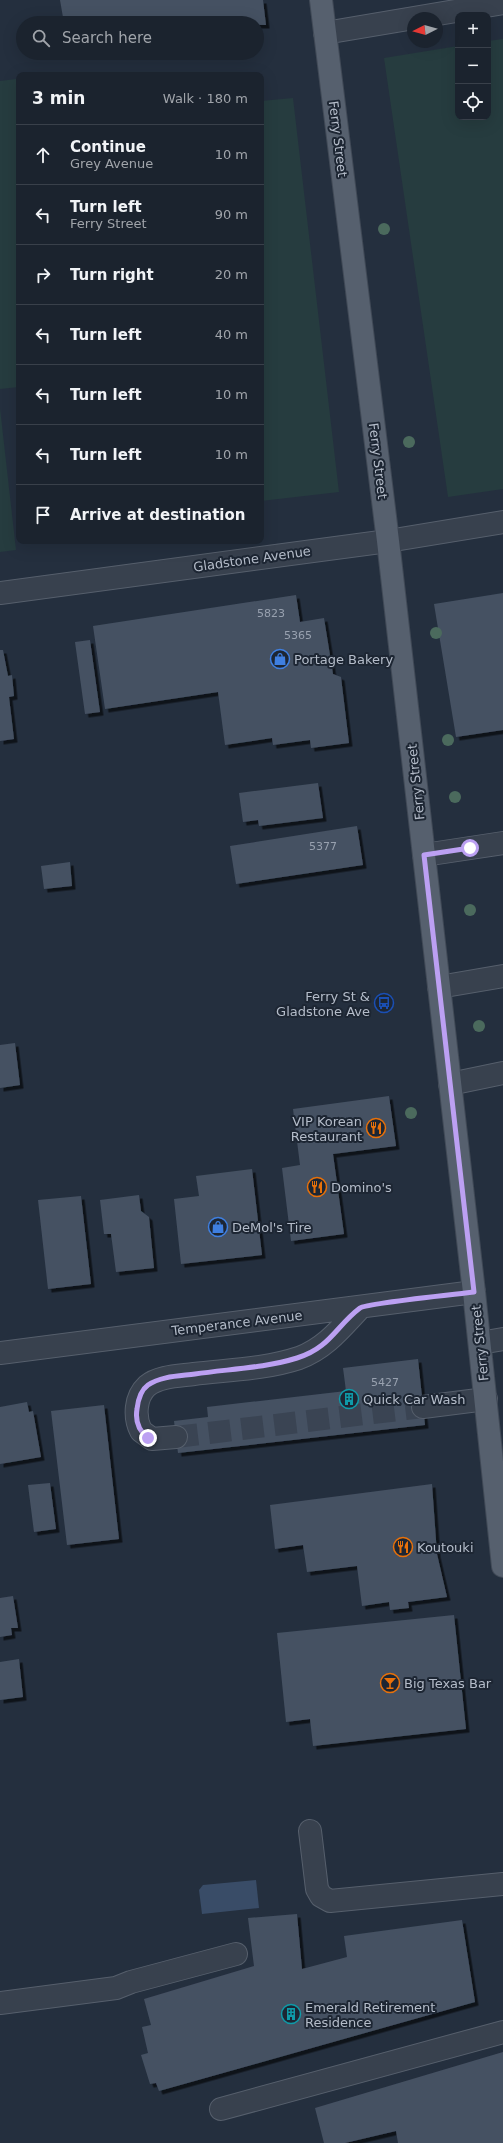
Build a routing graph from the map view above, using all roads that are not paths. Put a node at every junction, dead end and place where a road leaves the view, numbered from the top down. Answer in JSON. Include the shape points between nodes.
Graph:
{"nodes":[{"id":1,"x":321,"y":0,"type":"edge"},
{"id":2,"x":503,"y":3,"type":"edge"},
{"id":3,"x":325,"y":33,"type":"junction"},
{"id":4,"x":503,"y":522,"type":"edge"},
{"id":5,"x":388,"y":541,"type":"junction"},
{"id":6,"x":0,"y":594,"type":"edge"},
{"id":7,"x":503,"y":843,"type":"edge"},
{"id":8,"x":424,"y":855,"type":"junction"},
{"id":9,"x":503,"y":976,"type":"edge"},
{"id":10,"x":439,"y":987,"type":"junction"},
{"id":11,"x":503,"y":1073,"type":"edge"},
{"id":12,"x":450,"y":1084,"type":"junction"},
{"id":13,"x":474,"y":1292,"type":"junction"},
{"id":14,"x":361,"y":1307,"type":"junction"},
{"id":15,"x":503,"y":1339,"type":"edge"},
{"id":16,"x":480,"y":1343,"type":"junction"},
{"id":17,"x":0,"y":1353,"type":"edge"},
{"id":18,"x":486,"y":1399,"type":"junction"},
{"id":19,"x":423,"y":1407,"type":"tunnel mouth"},
{"id":20,"x":176,"y":1437,"type":"tunnel mouth"},
{"id":21,"x":503,"y":1559,"type":"edge"},
{"id":22,"x":310,"y":1831,"type":"dead end"},
{"id":23,"x":503,"y":1884,"type":"edge"},
{"id":24,"x":236,"y":1954,"type":"dead end"},
{"id":25,"x":0,"y":2003,"type":"edge"},
{"id":26,"x":503,"y":2032,"type":"edge"},
{"id":27,"x":221,"y":2108,"type":"dead end"}],
"edges":[{"from":1,"to":3,"type":"main road","name":"Ferry Street"},
{"from":2,"to":3,"type":"street"},
{"from":3,"to":5,"type":"main road","name":"Ferry Street"},
{"from":4,"to":5,"type":"street","name":"Gladstone Avenue"},
{"from":5,"to":6,"type":"street","name":"Gladstone Avenue"},
{"from":5,"to":8,"type":"main road","name":"Ferry Street"},
{"from":7,"to":8,"type":"street"},
{"from":8,"to":10,"type":"main road","name":"Ferry Street"},
{"from":9,"to":10,"type":"street"},
{"from":10,"to":12,"type":"main road","name":"Ferry Street"},
{"from":11,"to":12,"type":"street"},
{"from":12,"to":13,"type":"main road","name":"Ferry Street"},
{"from":13,"to":14,"type":"street","name":"Temperance Avenue"},
{"from":13,"to":16,"type":"main road","name":"Ferry Street"},
{"from":14,"to":17,"type":"street","name":"Temperance Avenue"},
{"from":14,"to":20,"type":"street","via":[[318,1350],[299,1358],[273,1364],[172,1377],[148,1385],[142,1392],[136,1412],[141,1431],[152,1439]]},
{"from":15,"to":16,"type":"street"},
{"from":16,"to":18,"type":"main road","name":"Ferry Street"},
{"from":18,"to":19,"type":"street"},
{"from":18,"to":21,"type":"main road","name":"Ferry Street"},
{"from":22,"to":23,"type":"street","via":[[317,1889],[321,1896],[330,1901]]},
{"from":24,"to":25,"type":"street","via":[[116,1988]]},
{"from":26,"to":27,"type":"street"}]}
